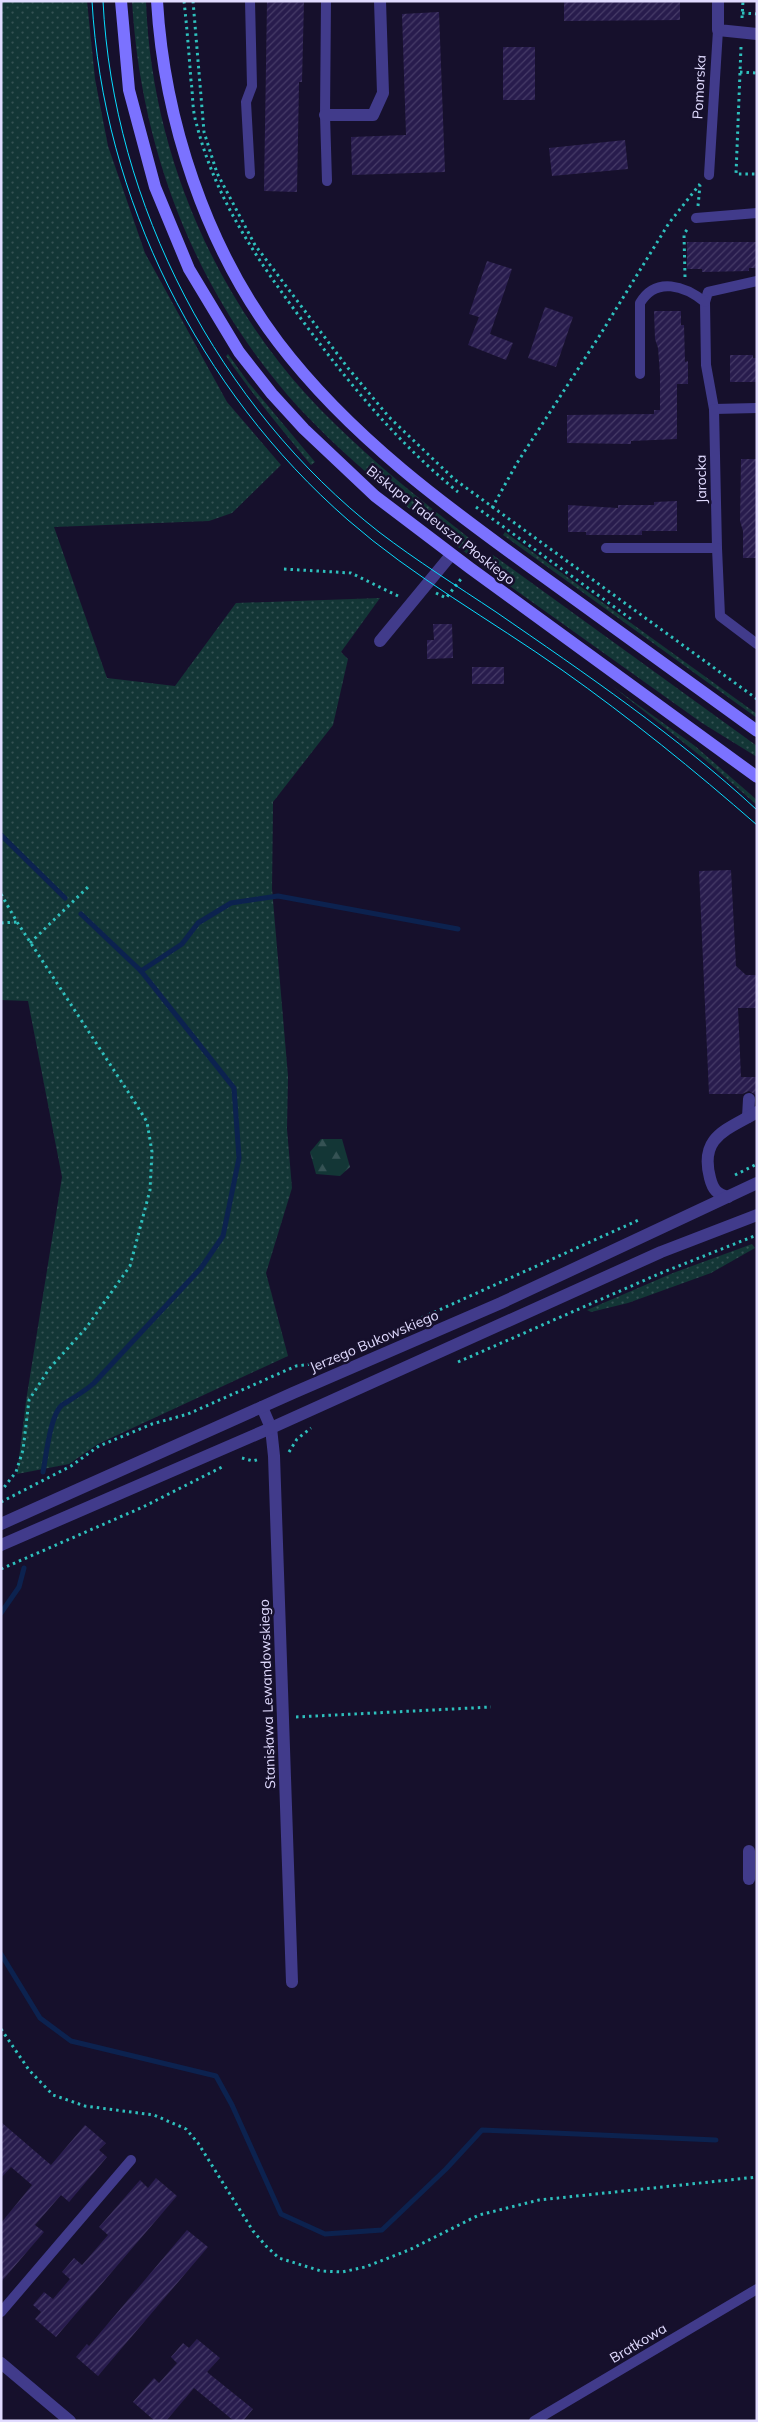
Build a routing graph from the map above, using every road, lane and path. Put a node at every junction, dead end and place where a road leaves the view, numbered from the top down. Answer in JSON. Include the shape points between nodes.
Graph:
{"nodes":[{"id":1,"x":121,"y":1,"type":"edge"},
{"id":2,"x":158,"y":1,"type":"edge"},
{"id":3,"x":184,"y":1,"type":"edge"},
{"id":4,"x":193,"y":1,"type":"edge"},
{"id":5,"x":250,"y":1,"type":"edge"},
{"id":6,"x":326,"y":1,"type":"edge"},
{"id":7,"x":380,"y":1,"type":"edge"},
{"id":8,"x":718,"y":1,"type":"edge"},
{"id":9,"x":742,"y":13,"type":"dead end"},
{"id":10,"x":757,"y":14,"type":"edge"},
{"id":11,"x":718,"y":30,"type":"junction"},
{"id":12,"x":757,"y":34,"type":"edge"},
{"id":13,"x":757,"y":73,"type":"edge"},
{"id":14,"x":325,"y":116,"type":"junction"},
{"id":15,"x":250,"y":174,"type":"dead end"},
{"id":16,"x":757,"y":174,"type":"edge"},
{"id":17,"x":710,"y":175,"type":"joint"},
{"id":18,"x":327,"y":181,"type":"dead end"},
{"id":19,"x":700,"y":183,"type":"junction"},
{"id":20,"x":757,"y":213,"type":"edge"},
{"id":21,"x":696,"y":218,"type":"junction"},
{"id":22,"x":757,"y":281,"type":"edge"},
{"id":23,"x":685,"y":288,"type":"junction"},
{"id":24,"x":705,"y":302,"type":"junction"},
{"id":25,"x":640,"y":374,"type":"dead end"},
{"id":26,"x":757,"y":408,"type":"edge"},
{"id":27,"x":714,"y":409,"type":"junction"},
{"id":28,"x":464,"y":498,"type":"dead end"},
{"id":29,"x":472,"y":504,"type":"dead end"},
{"id":30,"x":492,"y":508,"type":"junction"},
{"id":31,"x":510,"y":521,"type":"junction"},
{"id":32,"x":504,"y":527,"type":"junction"},
{"id":33,"x":493,"y":540,"type":"junction"},
{"id":34,"x":606,"y":548,"type":"dead end"},
{"id":35,"x":717,"y":548,"type":"junction"},
{"id":36,"x":451,"y":555,"type":"junction"},
{"id":37,"x":470,"y":568,"type":"junction"},
{"id":38,"x":284,"y":569,"type":"dead end"},
{"id":39,"x":428,"y":598,"type":"dead end"},
{"id":40,"x":412,"y":603,"type":"junction"},
{"id":41,"x":635,"y":622,"type":"dead end"},
{"id":42,"x":380,"y":641,"type":"dead end"},
{"id":43,"x":757,"y":644,"type":"edge"},
{"id":44,"x":757,"y":699,"type":"edge"},
{"id":45,"x":757,"y":731,"type":"edge"},
{"id":46,"x":757,"y":777,"type":"edge"},
{"id":47,"x":88,"y":887,"type":"dead end"},
{"id":48,"x":1,"y":894,"type":"edge"},
{"id":49,"x":17,"y":922,"type":"junction"},
{"id":50,"x":1,"y":923,"type":"edge"},
{"id":51,"x":30,"y":943,"type":"junction"},
{"id":52,"x":748,"y":1099,"type":"dead end"},
{"id":53,"x":752,"y":1115,"type":"edge"},
{"id":54,"x":757,"y":1164,"type":"edge"},
{"id":55,"x":757,"y":1183,"type":"edge"},
{"id":56,"x":713,"y":1186,"type":"junction"},
{"id":57,"x":728,"y":1197,"type":"junction"},
{"id":58,"x":757,"y":1215,"type":"edge"},
{"id":59,"x":647,"y":1216,"type":"dead end"},
{"id":60,"x":757,"y":1235,"type":"edge"},
{"id":61,"x":348,"y":1351,"type":"dead end"},
{"id":62,"x":330,"y":1360,"type":"dead end"},
{"id":63,"x":452,"y":1365,"type":"dead end"},
{"id":64,"x":262,"y":1407,"type":"junction"},
{"id":65,"x":318,"y":1425,"type":"dead end"},
{"id":66,"x":271,"y":1428,"type":"junction"},
{"id":67,"x":274,"y":1456,"type":"junction"},
{"id":68,"x":235,"y":1461,"type":"dead end"},
{"id":69,"x":226,"y":1465,"type":"dead end"},
{"id":70,"x":2,"y":1490,"type":"edge"},
{"id":71,"x":1,"y":1502,"type":"edge"},
{"id":72,"x":1,"y":1524,"type":"edge"},
{"id":73,"x":1,"y":1546,"type":"edge"},
{"id":74,"x":1,"y":1568,"type":"edge"},
{"id":75,"x":491,"y":1707,"type":"dead end"},
{"id":76,"x":283,"y":1718,"type":"junction"},
{"id":77,"x":751,"y":1859,"type":"edge"},
{"id":78,"x":749,"y":1879,"type":"dead end"},
{"id":79,"x":292,"y":1982,"type":"dead end"},
{"id":80,"x":1,"y":2029,"type":"edge"},
{"id":81,"x":131,"y":2160,"type":"dead end"},
{"id":82,"x":757,"y":2177,"type":"edge"},
{"id":83,"x":757,"y":2289,"type":"edge"},
{"id":84,"x":1,"y":2312,"type":"edge"},
{"id":85,"x":1,"y":2363,"type":"edge"},
{"id":86,"x":70,"y":2421,"type":"edge"},
{"id":87,"x":534,"y":2421,"type":"edge"}],
"edges":[{"from":1,"to":36,"type":"main road","name":"Biskupa Tadeusza Płoskiego","via":[[130,90],[155,187],[190,269],[211,307],[238,352],[304,429],[375,496]]},
{"from":2,"to":33,"type":"main road","name":"Biskupa Tadeusza Płoskiego","via":[[170,102],[186,162],[210,226],[252,304],[278,342],[316,387],[370,442]]},
{"from":3,"to":28,"type":"path","via":[[195,120],[224,202],[254,254],[342,374],[421,462]]},
{"from":4,"to":30,"type":"path","via":[[204,132],[217,172],[256,245],[389,417],[430,458]]},
{"from":5,"to":15,"type":"lane","via":[[252,86],[246,102]]},
{"from":6,"to":14,"type":"lane"},
{"from":7,"to":14,"type":"street","via":[[383,93],[373,116]]},
{"from":8,"to":11,"type":"street","name":"Pomorska"},
{"from":9,"to":10,"type":"path"},
{"from":11,"to":12,"type":"street"},
{"from":11,"to":17,"type":"lane","name":"Pomorska"},
{"from":13,"to":16,"type":"path","via":[[740,72],[736,174]]},
{"from":14,"to":18,"type":"lane"},
{"from":17,"to":19,"type":"path"},
{"from":19,"to":21,"type":"path"},
{"from":19,"to":30,"type":"path","via":[[669,223],[517,463]]},
{"from":20,"to":21,"type":"lane"},
{"from":21,"to":23,"type":"path","via":[[684,234]]},
{"from":22,"to":24,"type":"lane","via":[[708,292]]},
{"from":23,"to":24,"type":"lane"},
{"from":23,"to":25,"type":"lane","via":[[658,287],[646,294],[640,303]]},
{"from":24,"to":27,"type":"lane","name":"Jarocka","via":[[706,365]]},
{"from":26,"to":27,"type":"lane"},
{"from":27,"to":35,"type":"lane","name":"Jarocka"},
{"from":29,"to":32,"type":"path"},
{"from":30,"to":31,"type":"path"},
{"from":31,"to":32,"type":"path"},
{"from":31,"to":44,"type":"path"},
{"from":32,"to":33,"type":"path"},
{"from":32,"to":41,"type":"path"},
{"from":33,"to":45,"type":"main road","name":"Biskupa Tadeusza Płoskiego"},
{"from":34,"to":35,"type":"lane"},
{"from":35,"to":43,"type":"lane","name":"Jarocka","via":[[720,616]]},
{"from":36,"to":37,"type":"main road","name":"Biskupa Tadeusza Płoskiego"},
{"from":36,"to":40,"type":"street"},
{"from":37,"to":39,"type":"path","via":[[446,598],[434,591]]},
{"from":37,"to":46,"type":"main road","name":"Biskupa Tadeusza Płoskiego"},
{"from":38,"to":40,"type":"path","via":[[351,574]]},
{"from":40,"to":42,"type":"street"},
{"from":47,"to":51,"type":"path"},
{"from":48,"to":49,"type":"path"},
{"from":49,"to":50,"type":"path"},
{"from":49,"to":51,"type":"path"},
{"from":51,"to":70,"type":"path","via":[[147,1122],[152,1152],[150,1190],[130,1266],[86,1328],[49,1369],[29,1400],[21,1457],[16,1472]]},
{"from":52,"to":53,"type":"street"},
{"from":53,"to":56,"type":"street","via":[[724,1129],[714,1139],[708,1166]]},
{"from":54,"to":56,"type":"path"},
{"from":55,"to":57,"type":"street","name":"Jerzego Bukowskiego"},
{"from":56,"to":57,"type":"street","via":[[719,1195]]},
{"from":57,"to":64,"type":"street","name":"Jerzego Bukowskiego","via":[[501,1303]]},
{"from":58,"to":66,"type":"street","via":[[661,1252]]},
{"from":59,"to":61,"type":"path"},
{"from":60,"to":63,"type":"path","via":[[661,1273]]},
{"from":62,"to":71,"type":"path","via":[[296,1366],[188,1414],[152,1424],[99,1446],[72,1466]]},
{"from":64,"to":66,"type":"street","name":"Stanisława Lewandowskiego"},
{"from":64,"to":72,"type":"street","name":"Jerzego Bukowskiego"},
{"from":65,"to":67,"type":"path","via":[[297,1439],[289,1454]]},
{"from":66,"to":67,"type":"street","name":"Stanisława Lewandowskiego"},
{"from":66,"to":73,"type":"street"},
{"from":67,"to":68,"type":"path"},
{"from":67,"to":76,"type":"street","name":"Stanisława Lewandowskiego"},
{"from":69,"to":74,"type":"path","via":[[143,1508]]},
{"from":75,"to":76,"type":"path"},
{"from":76,"to":79,"type":"street","name":"Stanisława Lewandowskiego"},
{"from":77,"to":78,"type":"street"},
{"from":80,"to":82,"type":"path","via":[[29,2070],[53,2095],[85,2106],[154,2115],[186,2129],[267,2247],[278,2258],[321,2271],[342,2272],[365,2267],[409,2250],[479,2215],[539,2200]]},
{"from":81,"to":84,"type":"lane"},
{"from":83,"to":87,"type":"lane","name":"Bratkowa"},
{"from":85,"to":86,"type":"street"}]}
